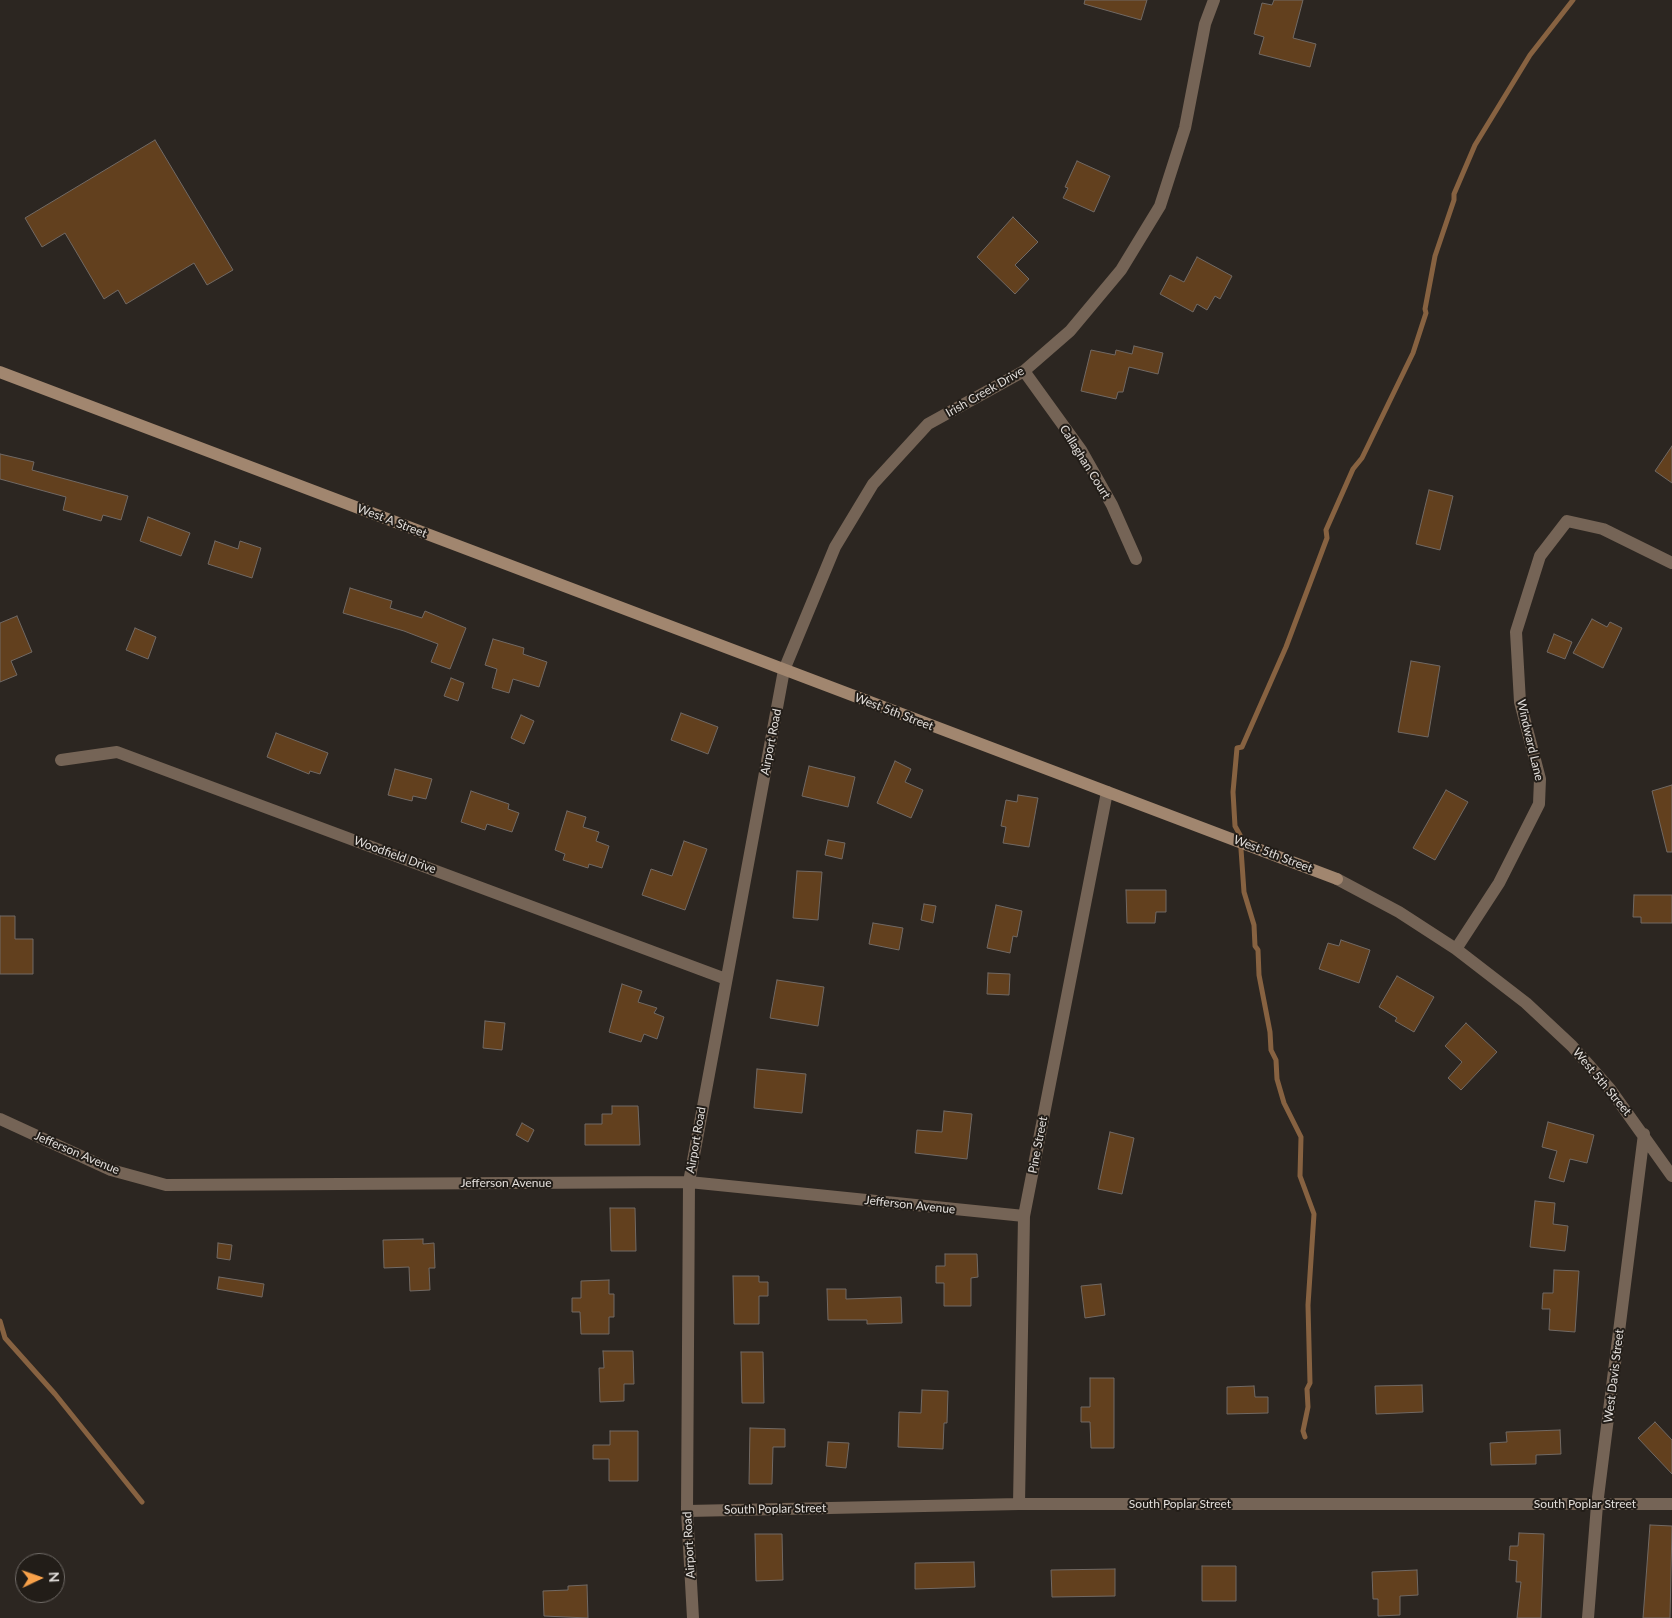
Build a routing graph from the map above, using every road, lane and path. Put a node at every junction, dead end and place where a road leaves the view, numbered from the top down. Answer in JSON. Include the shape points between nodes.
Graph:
{"nodes":[{"id":1,"x":1214,"y":0,"type":"edge"},
{"id":2,"x":1024,"y":371,"type":"junction"},
{"id":3,"x":0,"y":372,"type":"edge"},
{"id":4,"x":1136,"y":559,"type":"dead end"},
{"id":5,"x":1672,"y":562,"type":"edge"},
{"id":6,"x":784,"y":670,"type":"junction"},
{"id":7,"x":60,"y":760,"type":"dead end"},
{"id":8,"x":1107,"y":792,"type":"junction"},
{"id":9,"x":1456,"y":949,"type":"junction"},
{"id":10,"x":726,"y":979,"type":"junction"},
{"id":11,"x":0,"y":1119,"type":"edge"},
{"id":12,"x":1644,"y":1134,"type":"junction"},
{"id":13,"x":1672,"y":1176,"type":"edge"},
{"id":14,"x":689,"y":1182,"type":"junction"},
{"id":15,"x":1024,"y":1216,"type":"junction"},
{"id":16,"x":1020,"y":1504,"type":"junction"},
{"id":17,"x":1597,"y":1504,"type":"junction"},
{"id":18,"x":1672,"y":1504,"type":"edge"},
{"id":19,"x":687,"y":1511,"type":"junction"},
{"id":20,"x":693,"y":1618,"type":"edge"},
{"id":21,"x":1588,"y":1618,"type":"edge"}],
"edges":[{"from":1,"to":2,"type":"street","name":"Irish Creek Drive","via":[[1205,24],[1185,128],[1160,206],[1120,270],[1076,323]]},
{"from":2,"to":4,"type":"street","name":"Callaghan Court","via":[[1081,450],[1112,504]]},
{"from":2,"to":6,"type":"street","name":"Irish Creek Drive","via":[[928,424],[873,484],[834,548]]},
{"from":3,"to":6,"type":"street","name":"West A Street"},
{"from":5,"to":9,"type":"street","name":"Windward Lane","via":[[1603,529],[1567,521],[1540,556],[1516,632],[1520,702],[1540,779],[1539,804],[1499,883]]},
{"from":6,"to":8,"type":"street","name":"West 5th Street"},
{"from":6,"to":10,"type":"street","name":"Airport Road"},
{"from":7,"to":10,"type":"street","name":"Woodfield Drive","via":[[117,752]]},
{"from":8,"to":9,"type":"street","name":"West 5th Street","via":[[1337,879],[1399,912]]},
{"from":8,"to":15,"type":"street","name":"Pine Street"},
{"from":9,"to":12,"type":"street","name":"West 5th Street","via":[[1526,1003],[1572,1046]]},
{"from":10,"to":14,"type":"street","name":"Airport Road"},
{"from":11,"to":14,"type":"street","name":"Jefferson Avenue","via":[[111,1170],[166,1184]]},
{"from":12,"to":13,"type":"street","name":"West 5th Street"},
{"from":12,"to":17,"type":"street","name":"West Davis Street"},
{"from":14,"to":15,"type":"street","name":"Jefferson Avenue"},
{"from":14,"to":19,"type":"street","name":"Airport Road"},
{"from":15,"to":16,"type":"street","name":"Pine Street"},
{"from":16,"to":17,"type":"street","name":"South Poplar Street"},
{"from":16,"to":19,"type":"street","name":"South Poplar Street"},
{"from":17,"to":18,"type":"street","name":"South Poplar Street"},
{"from":17,"to":21,"type":"street","name":"West Davis Street"},
{"from":19,"to":20,"type":"street","name":"Airport Road"}]}
